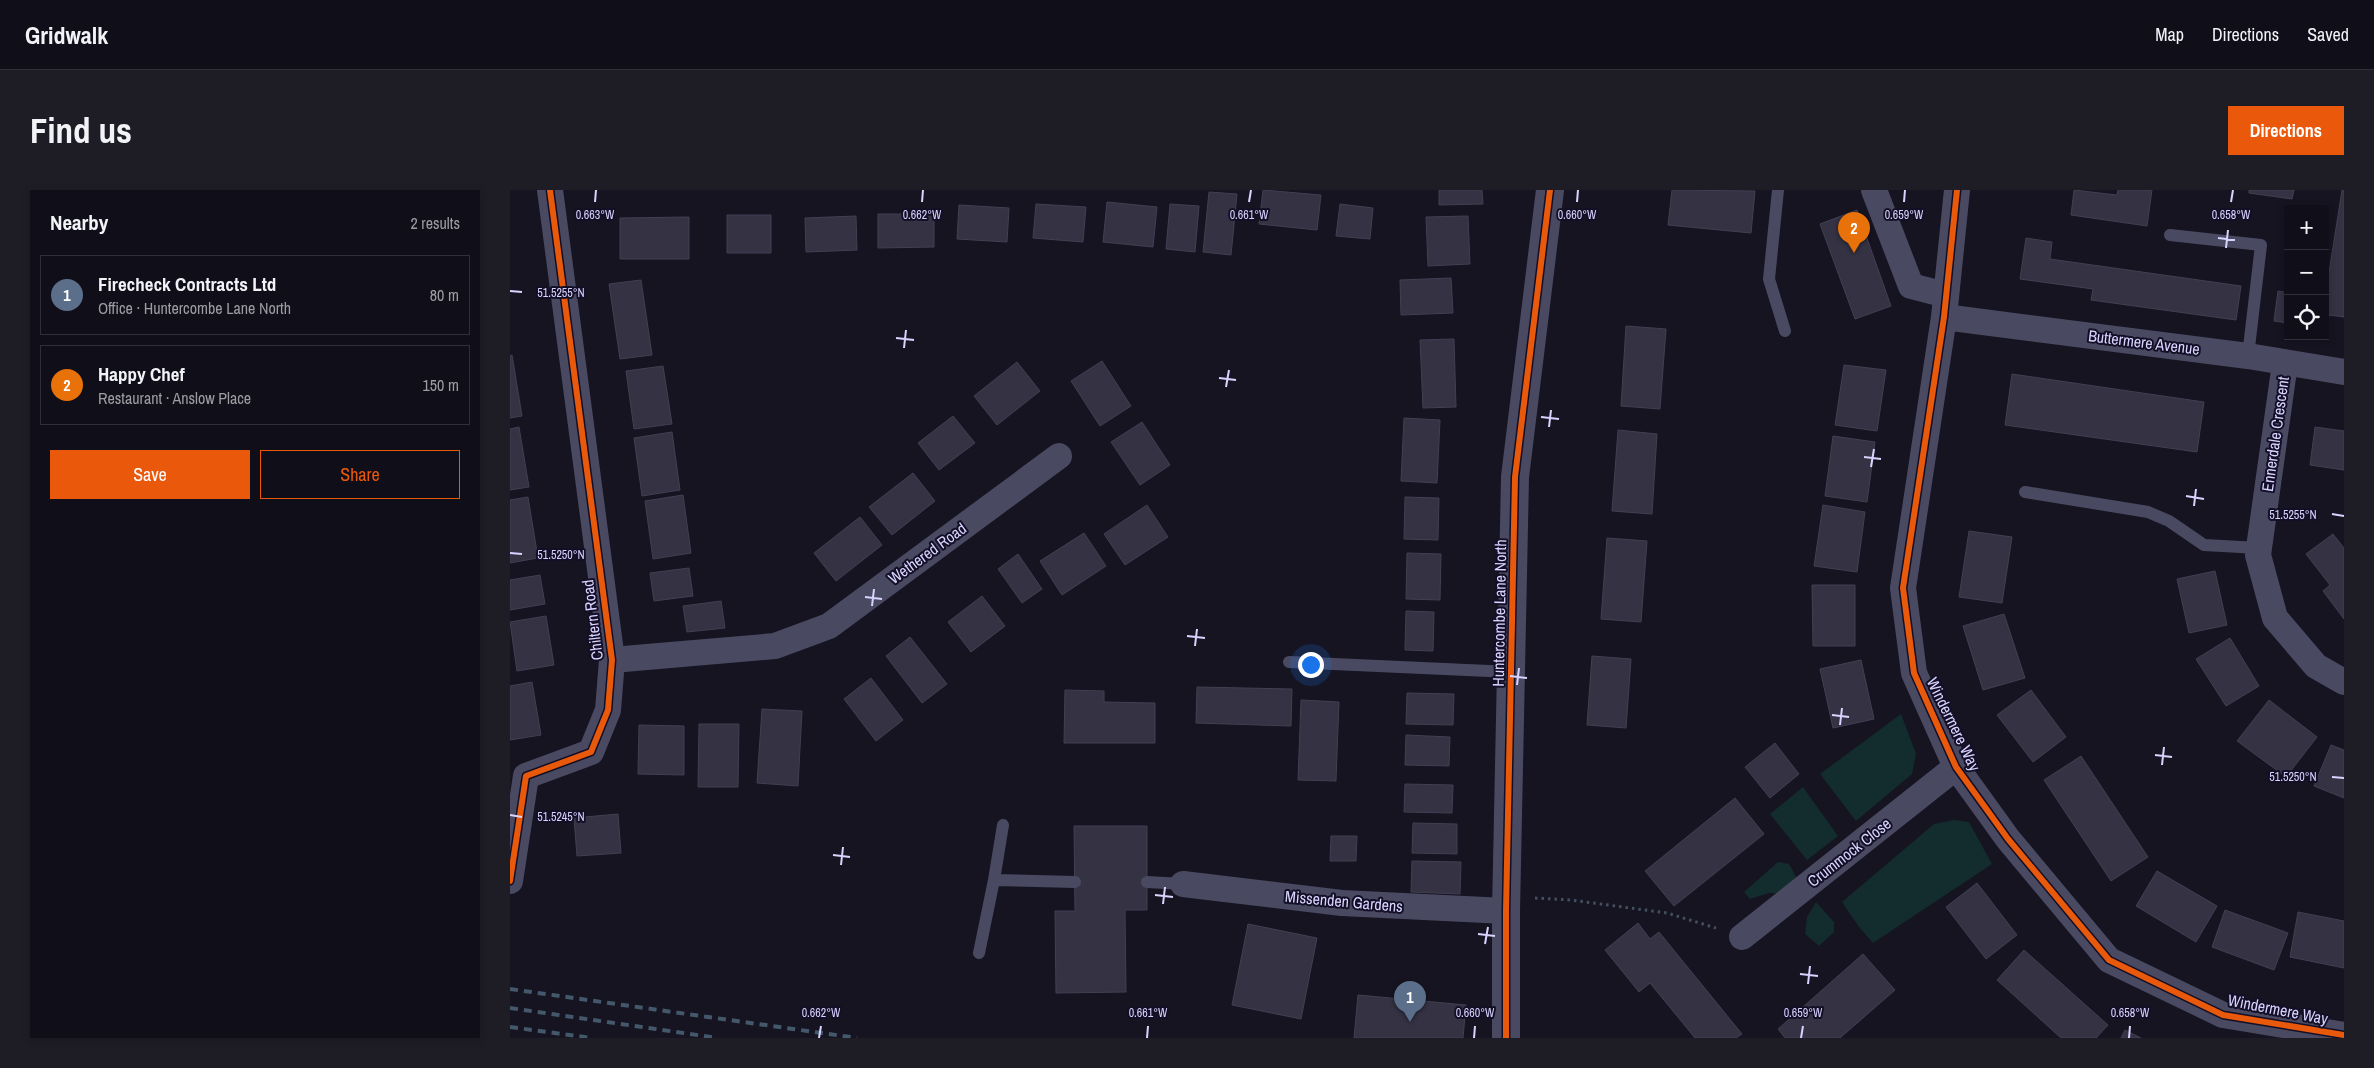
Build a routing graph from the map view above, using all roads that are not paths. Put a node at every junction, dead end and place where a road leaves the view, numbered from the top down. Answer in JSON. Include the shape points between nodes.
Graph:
{"nodes":[{"id":1,"x":550,"y":190,"type":"edge"},
{"id":2,"x":1550,"y":190,"type":"edge"},
{"id":3,"x":1778,"y":190,"type":"edge"},
{"id":4,"x":1874,"y":190,"type":"edge"},
{"id":5,"x":1957,"y":190,"type":"edge"},
{"id":6,"x":2170,"y":235,"type":"dead end"},
{"id":7,"x":1944,"y":306,"type":"junction"},
{"id":8,"x":1785,"y":331,"type":"dead end"},
{"id":9,"x":2248,"y":356,"type":"junction"},
{"id":10,"x":2286,"y":363,"type":"junction"},
{"id":11,"x":2344,"y":372,"type":"edge"},
{"id":12,"x":1059,"y":456,"type":"dead end"},
{"id":13,"x":2026,"y":492,"type":"dead end"},
{"id":14,"x":2259,"y":548,"type":"junction"},
{"id":15,"x":612,"y":660,"type":"junction"},
{"id":16,"x":1289,"y":662,"type":"dead end"},
{"id":17,"x":1511,"y":672,"type":"junction"},
{"id":18,"x":2344,"y":682,"type":"edge"},
{"id":19,"x":1956,"y":767,"type":"junction"},
{"id":20,"x":1003,"y":825,"type":"dead end"},
{"id":21,"x":994,"y":880,"type":"junction"},
{"id":22,"x":510,"y":881,"type":"edge"},
{"id":23,"x":1075,"y":882,"type":"dead end"},
{"id":24,"x":1147,"y":882,"type":"dead end"},
{"id":25,"x":1183,"y":884,"type":"joint"},
{"id":26,"x":1506,"y":904,"type":"junction"},
{"id":27,"x":1742,"y":937,"type":"road end"},
{"id":28,"x":979,"y":953,"type":"dead end"},
{"id":29,"x":2344,"y":1035,"type":"edge"},
{"id":30,"x":1506,"y":1038,"type":"edge"}],
"edges":[{"from":1,"to":15,"type":"street","name":"Chiltern Road"},
{"from":2,"to":17,"type":"street","name":"Huntercombe Lane North","via":[[1515,478]]},
{"from":3,"to":8,"type":"lane","via":[[1769,279]]},
{"from":4,"to":7,"type":"street","name":"Buttermere Avenue","via":[[1911,286]]},
{"from":5,"to":7,"type":"street","name":"Windermere Way"},
{"from":6,"to":9,"type":"lane","via":[[2261,245]]},
{"from":7,"to":9,"type":"street","name":"Buttermere Avenue"},
{"from":7,"to":19,"type":"street","name":"Windermere Way","via":[[1903,588],[1914,673]]},
{"from":9,"to":10,"type":"street","name":"Buttermere Avenue"},
{"from":10,"to":11,"type":"street","name":"Buttermere Avenue"},
{"from":10,"to":14,"type":"street","name":"Ennerdale Crescent"},
{"from":12,"to":15,"type":"street","name":"Wethered Road","via":[[829,626],[775,646]]},
{"from":13,"to":14,"type":"lane","via":[[2148,512],[2169,521],[2204,545]]},
{"from":14,"to":18,"type":"street","name":"Ennerdale Crescent","via":[[2275,618],[2316,666]]},
{"from":15,"to":22,"type":"street","name":"Chiltern Road","via":[[608,710],[591,752],[526,776]]},
{"from":16,"to":17,"type":"lane"},
{"from":17,"to":26,"type":"street","name":"Huntercombe Lane North"},
{"from":19,"to":27,"type":"street","name":"Crummock Close"},
{"from":19,"to":29,"type":"street","name":"Windermere Way","via":[[2008,839],[2109,960],[2224,1015]]},
{"from":20,"to":21,"type":"lane"},
{"from":21,"to":23,"type":"lane"},
{"from":21,"to":28,"type":"lane"},
{"from":24,"to":25,"type":"lane"},
{"from":25,"to":26,"type":"street","name":"Missenden Gardens","via":[[1342,903]]},
{"from":26,"to":30,"type":"street","name":"Huntercombe Lane North"}]}
